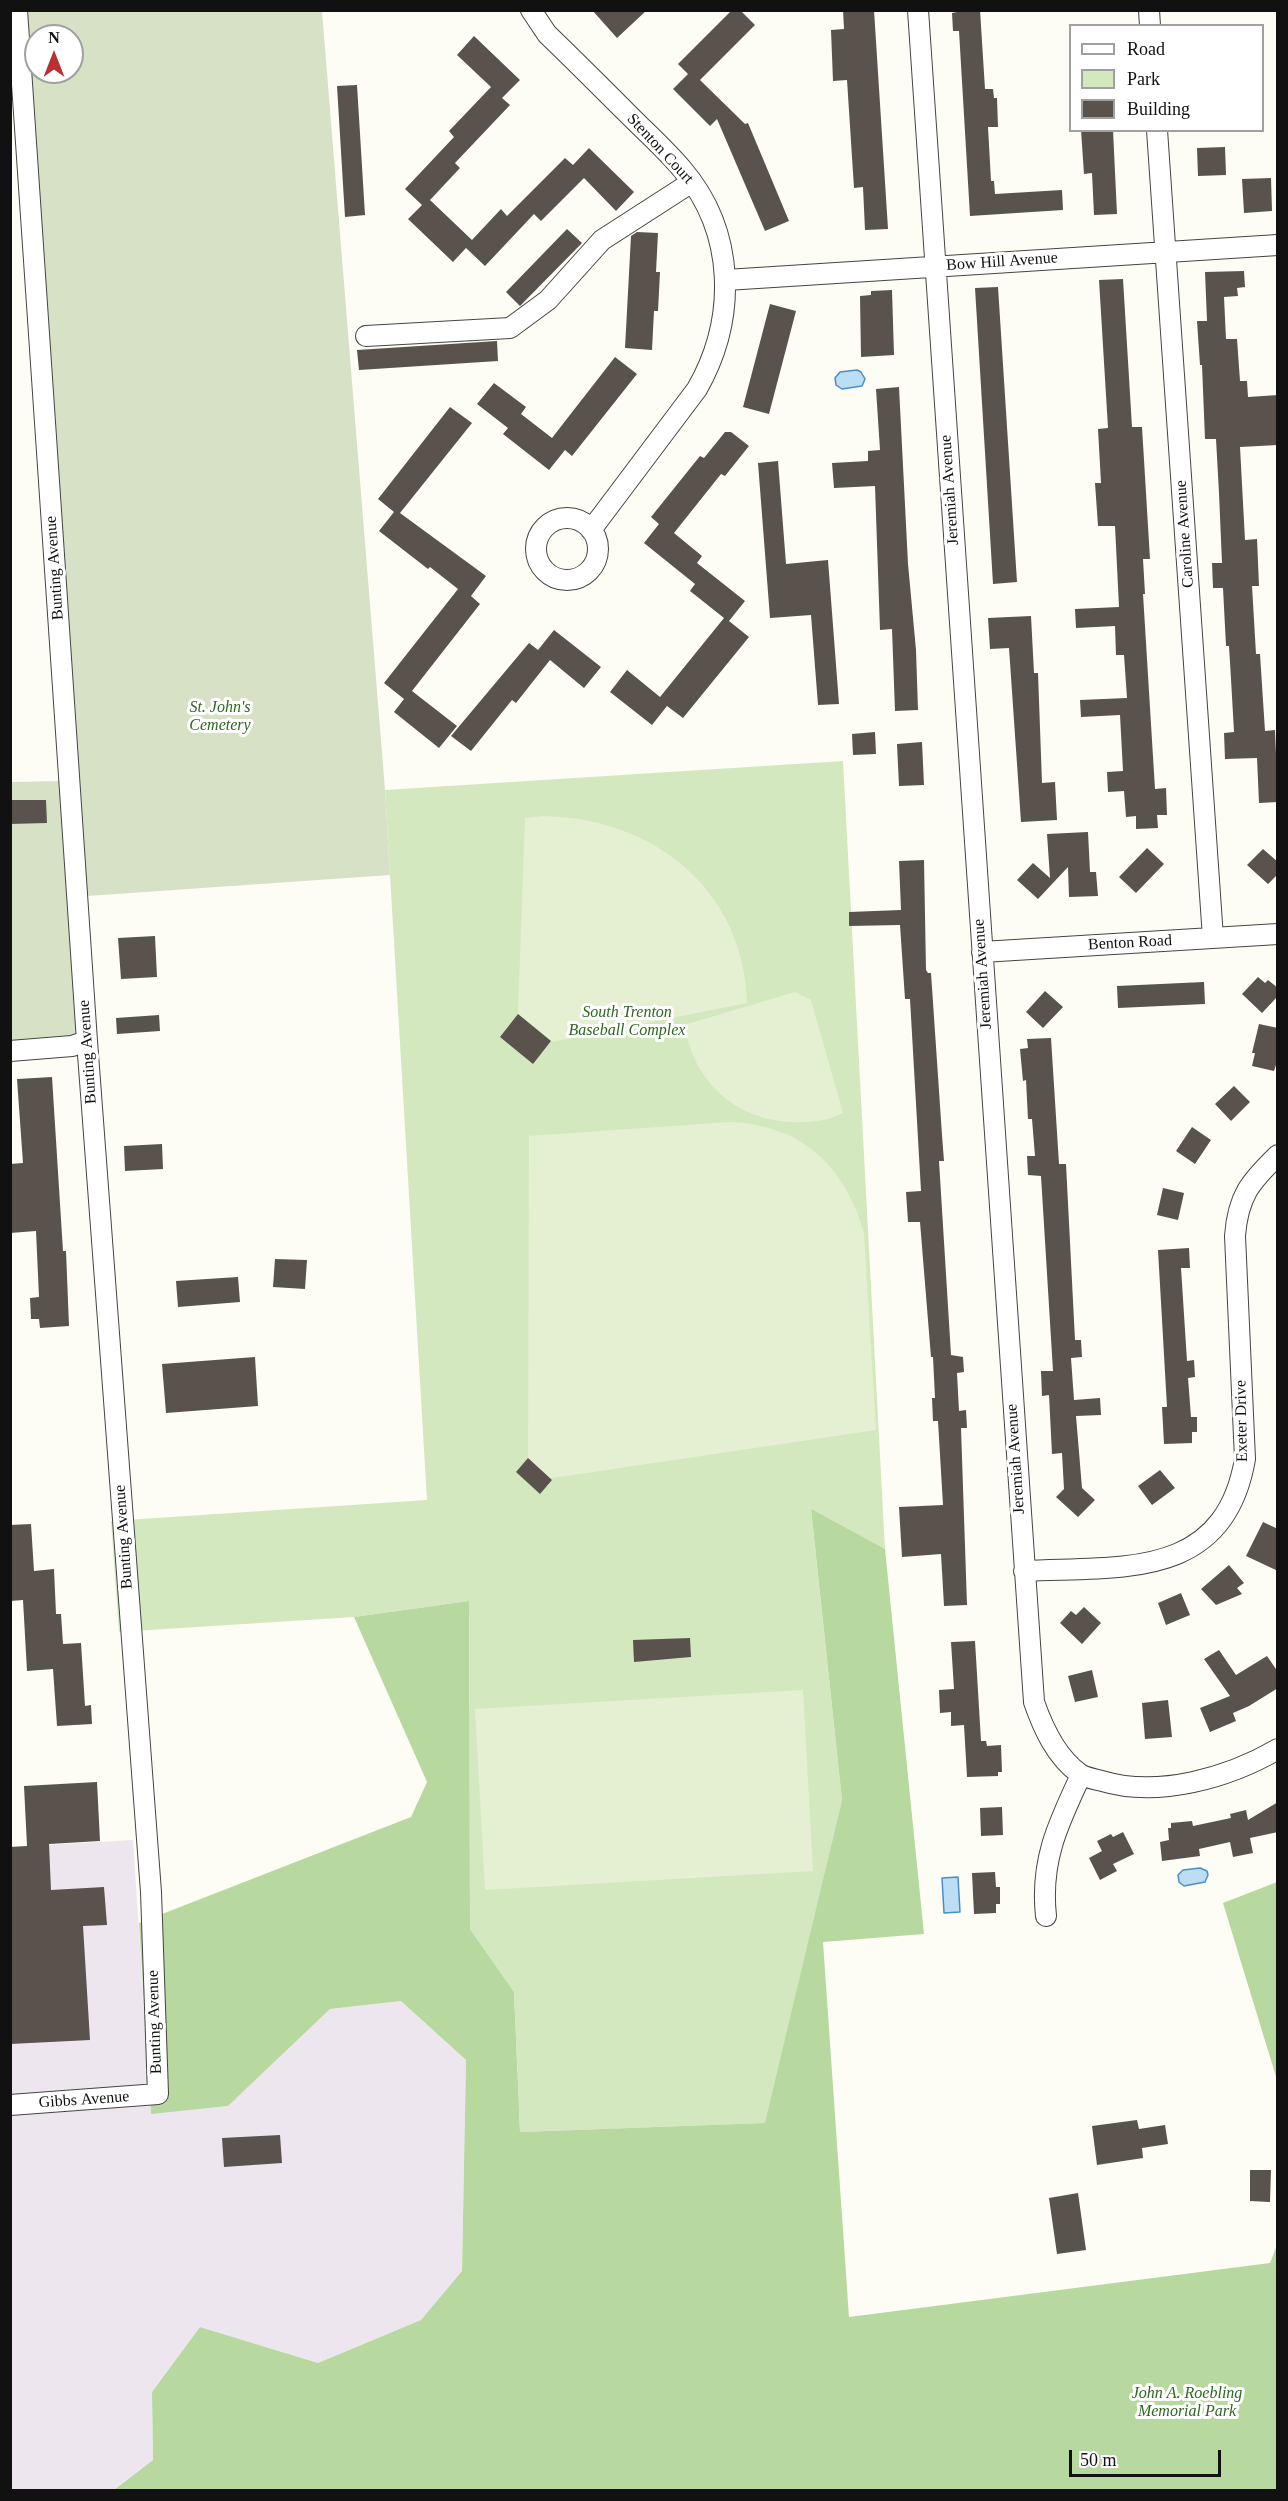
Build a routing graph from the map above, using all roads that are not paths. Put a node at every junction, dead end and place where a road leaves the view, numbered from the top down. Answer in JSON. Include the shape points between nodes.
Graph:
{"nodes":[{"id":1,"x":17,"y":10,"type":"edge"},
{"id":2,"x":531,"y":10,"type":"edge"},
{"id":3,"x":918,"y":10,"type":"edge"},
{"id":4,"x":1157,"y":132,"type":"edge"},
{"id":5,"x":18,"y":147,"type":"edge"},
{"id":6,"x":692,"y":182,"type":"junction"},
{"id":7,"x":1278,"y":245,"type":"edge"},
{"id":8,"x":1165,"y":252,"type":"junction"},
{"id":9,"x":935,"y":267,"type":"junction"},
{"id":10,"x":726,"y":280,"type":"junction"},
{"id":11,"x":366,"y":336,"type":"dead end"},
{"id":12,"x":591,"y":530,"type":"dead end"},
{"id":13,"x":1278,"y":934,"type":"edge"},
{"id":14,"x":1213,"y":938,"type":"junction"},
{"id":15,"x":982,"y":952,"type":"junction"},
{"id":16,"x":87,"y":1041,"type":"junction"},
{"id":17,"x":10,"y":1051,"type":"edge"},
{"id":18,"x":1278,"y":1155,"type":"edge"},
{"id":19,"x":1024,"y":1571,"type":"junction"},
{"id":20,"x":1278,"y":1749,"type":"edge"},
{"id":21,"x":1081,"y":1775,"type":"junction"},
{"id":22,"x":1046,"y":1916,"type":"dead end"},
{"id":23,"x":158,"y":2094,"type":"joint"},
{"id":24,"x":10,"y":2105,"type":"edge"}],
"edges":[{"from":1,"to":5,"type":"street","name":"Bunting Avenue"},
{"from":2,"to":6,"type":"street","name":"Stenton Court","via":[[547,34]]},
{"from":3,"to":9,"type":"street","name":"Jeremiah Avenue"},
{"from":4,"to":8,"type":"street","name":"Caroline Avenue"},
{"from":5,"to":16,"type":"street","name":"Bunting Avenue"},
{"from":6,"to":10,"type":"street","name":"Stenton Court","via":[[714,222]]},
{"from":6,"to":11,"type":"street","via":[[602,240],[548,300],[510,328]]},
{"from":7,"to":8,"type":"street","name":"Bow Hill Avenue"},
{"from":8,"to":9,"type":"street","name":"Bow Hill Avenue"},
{"from":8,"to":14,"type":"street","name":"Caroline Avenue"},
{"from":9,"to":10,"type":"street","name":"Bow Hill Avenue"},
{"from":9,"to":15,"type":"street","name":"Jeremiah Avenue"},
{"from":10,"to":12,"type":"street","name":"Stenton Court","via":[[719,342],[706,373]]},
{"from":13,"to":14,"type":"street","name":"Benton Road"},
{"from":14,"to":15,"type":"street","name":"Benton Road"},
{"from":15,"to":19,"type":"street","name":"Jeremiah Avenue"},
{"from":16,"to":17,"type":"street","via":[[72,1046]]},
{"from":16,"to":23,"type":"street","name":"Bunting Avenue","via":[[151,1892]]},
{"from":18,"to":19,"type":"street","name":"Exeter Drive","via":[[1253,1179],[1236,1217],[1245,1459],[1232,1505],[1202,1541],[1155,1562]]},
{"from":19,"to":21,"type":"street","name":"Jeremiah Avenue","via":[[1034,1702],[1054,1746]]},
{"from":20,"to":21,"type":"street","via":[[1244,1768],[1212,1779],[1155,1787],[1109,1783]]},
{"from":21,"to":22,"type":"street","via":[[1056,1828],[1047,1861],[1043,1891]]},
{"from":23,"to":24,"type":"street","name":"Gibbs Avenue"}]}
